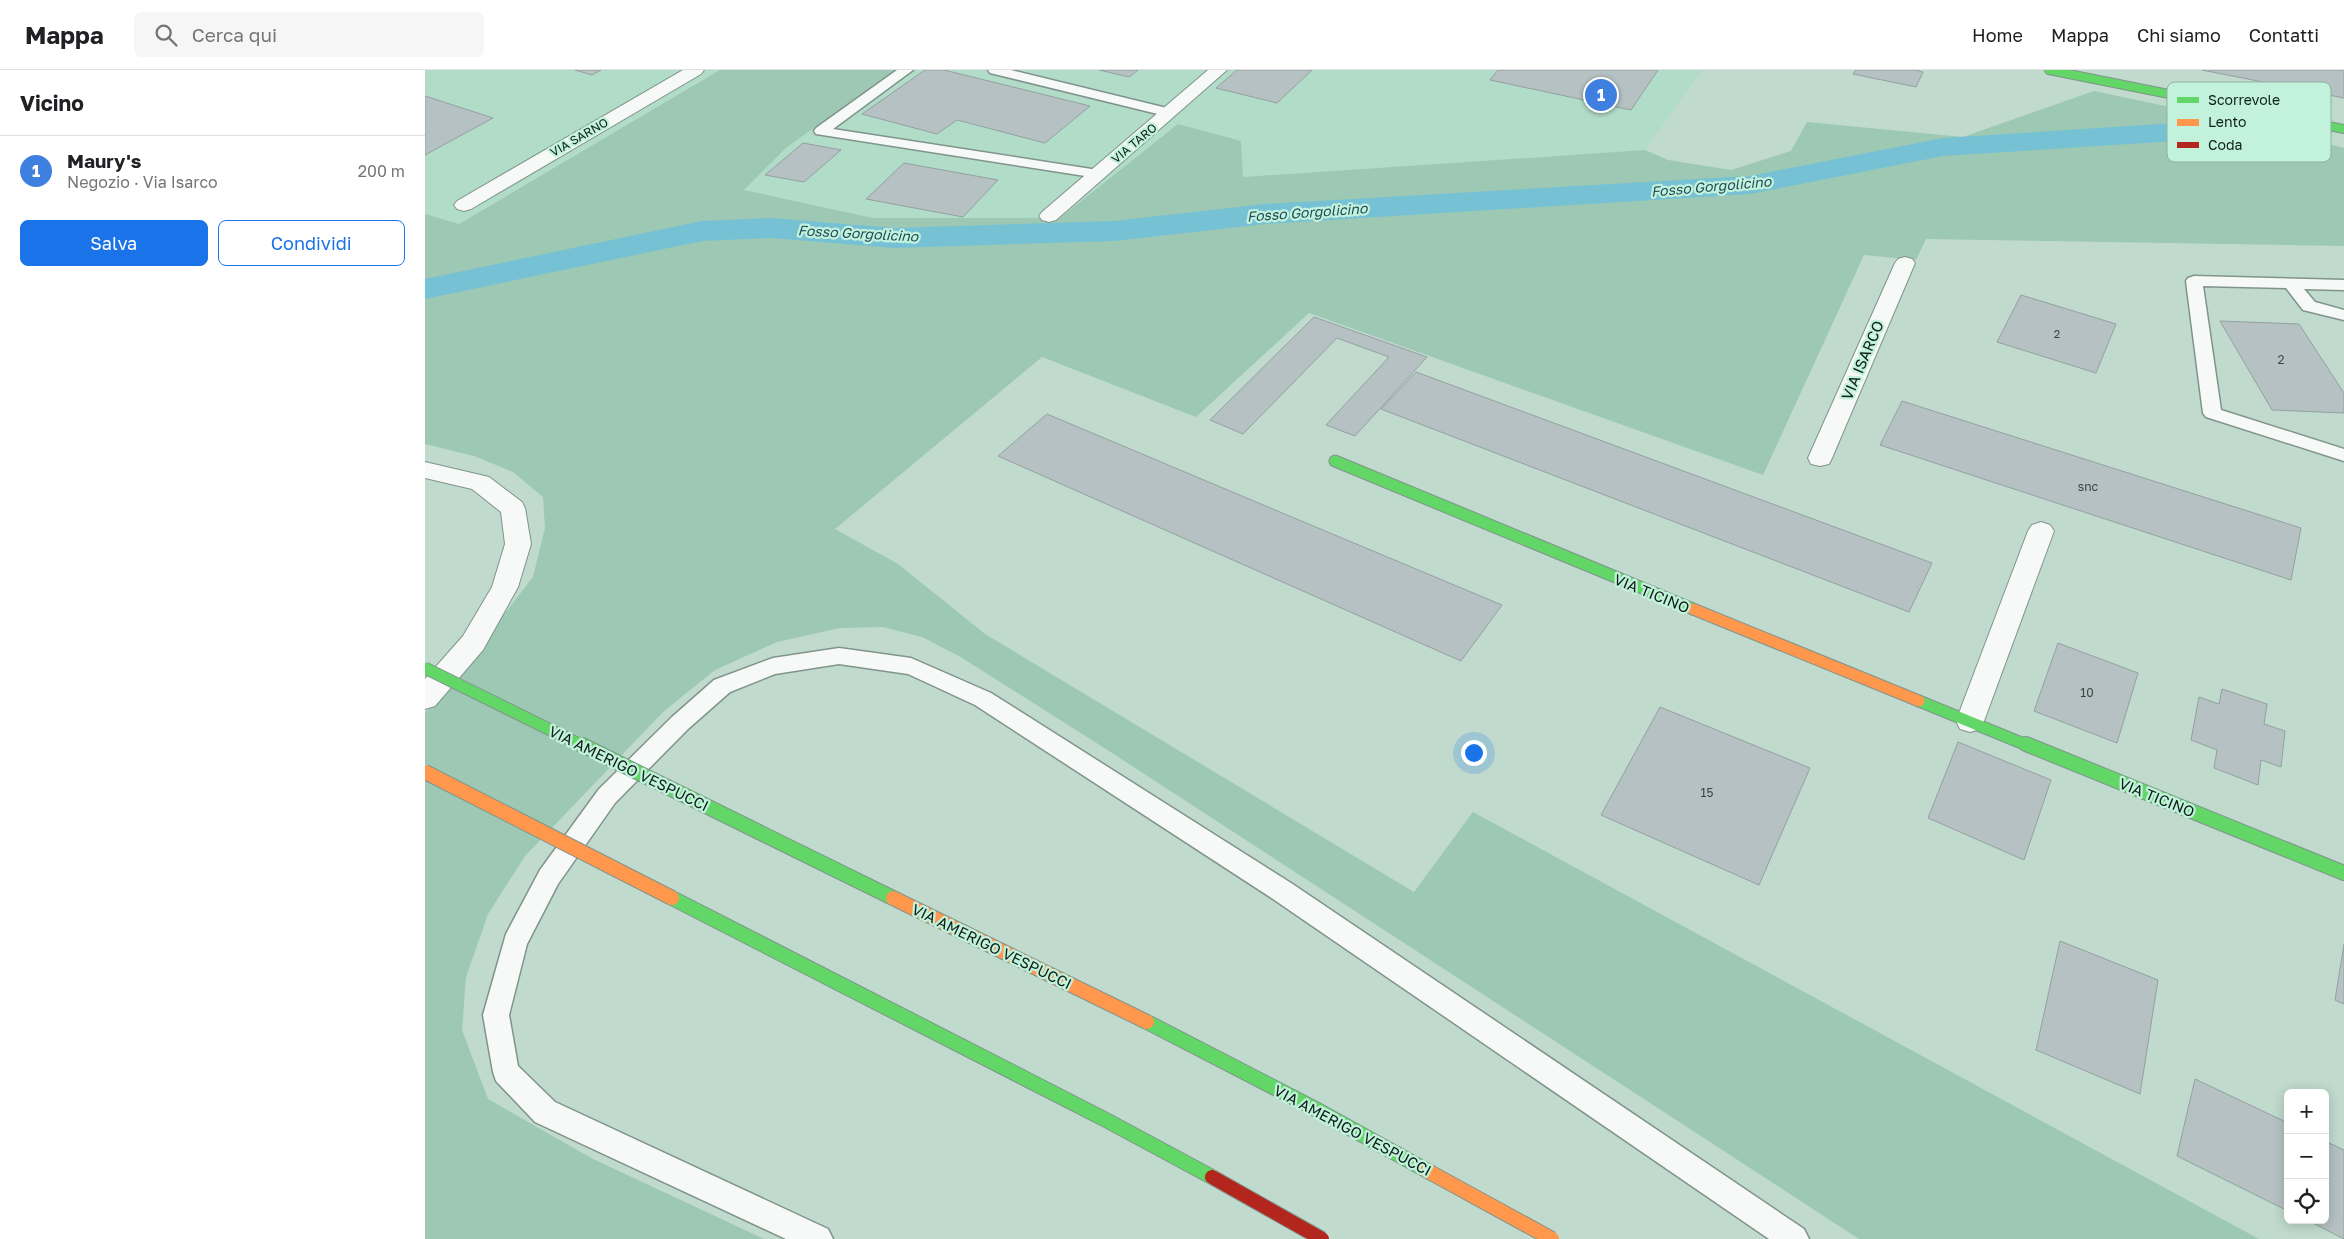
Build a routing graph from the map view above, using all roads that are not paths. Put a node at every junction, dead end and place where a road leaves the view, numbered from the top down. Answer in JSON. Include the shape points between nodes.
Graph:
{"nodes":[{"id":1,"x":695,"y":70,"type":"edge"},
{"id":2,"x":906,"y":70,"type":"edge"},
{"id":3,"x":995,"y":70,"type":"edge"},
{"id":4,"x":1218,"y":70,"type":"edge"},
{"id":5,"x":2049,"y":70,"type":"edge"},
{"id":6,"x":2167,"y":94,"type":"edge"},
{"id":7,"x":1170,"y":113,"type":"junction"},
{"id":8,"x":2331,"y":126,"type":"edge"},
{"id":9,"x":2344,"y":129,"type":"edge"},
{"id":10,"x":1098,"y":174,"type":"junction"},
{"id":11,"x":464,"y":204,"type":"dead end"},
{"id":12,"x":1049,"y":216,"type":"dead end"},
{"id":13,"x":1905,"y":263,"type":"dead end"},
{"id":14,"x":2291,"y":284,"type":"junction"},
{"id":15,"x":2344,"y":285,"type":"edge"},
{"id":16,"x":2344,"y":315,"type":"edge"},
{"id":17,"x":2344,"y":455,"type":"edge"},
{"id":18,"x":1820,"y":458,"type":"dead end"},
{"id":19,"x":1335,"y":461,"type":"dead end"},
{"id":20,"x":425,"y":470,"type":"edge"},
{"id":21,"x":2041,"y":531,"type":"dead end"},
{"id":22,"x":425,"y":668,"type":"edge"},
{"id":23,"x":425,"y":698,"type":"edge"},
{"id":24,"x":1970,"y":721,"type":"junction"},
{"id":25,"x":425,"y":772,"type":"edge"},
{"id":26,"x":2344,"y":873,"type":"edge"},
{"id":27,"x":817,"y":1239,"type":"edge"},
{"id":28,"x":1322,"y":1239,"type":"edge"},
{"id":29,"x":1552,"y":1239,"type":"edge"},
{"id":30,"x":1794,"y":1239,"type":"edge"}],
"edges":[{"from":1,"to":11,"type":"street","name":"VIA SARNO"},
{"from":2,"to":10,"type":"lane","via":[[821,131]]},
{"from":3,"to":7,"type":"lane"},
{"from":4,"to":7,"type":"street","name":"VIA TARO"},
{"from":5,"to":6,"type":"street"},
{"from":7,"to":10,"type":"street","name":"VIA TARO"},
{"from":8,"to":9,"type":"street"},
{"from":10,"to":12,"type":"street","name":"VIA TARO"},
{"from":13,"to":18,"type":"street","name":"VIA ISARCO"},
{"from":14,"to":15,"type":"lane"},
{"from":14,"to":16,"type":"lane","via":[[2309,306]]},
{"from":14,"to":17,"type":"lane","via":[[2194,281],[2212,413]]},
{"from":19,"to":24,"type":"street","name":"VIA TICINO"},
{"from":20,"to":23,"type":"street","via":[[480,483],[513,508],[518,544],[505,588],[473,643]]},
{"from":21,"to":24,"type":"street"},
{"from":22,"to":29,"type":"street","name":"VIA AMERIGO VESPUCCI","bridge":true,"via":[[1152,1025],[1336,1120]]},
{"from":24,"to":26,"type":"street","name":"VIA TICINO"},
{"from":25,"to":28,"type":"street","bridge":true,"via":[[1106,1120]]},
{"from":27,"to":30,"type":"lane","via":[[545,1112],[506,1072],[496,1015],[515,942],[549,878],[607,796],[722,686],[773,666],[839,656],[911,666],[983,699],[1282,890]]}]}
